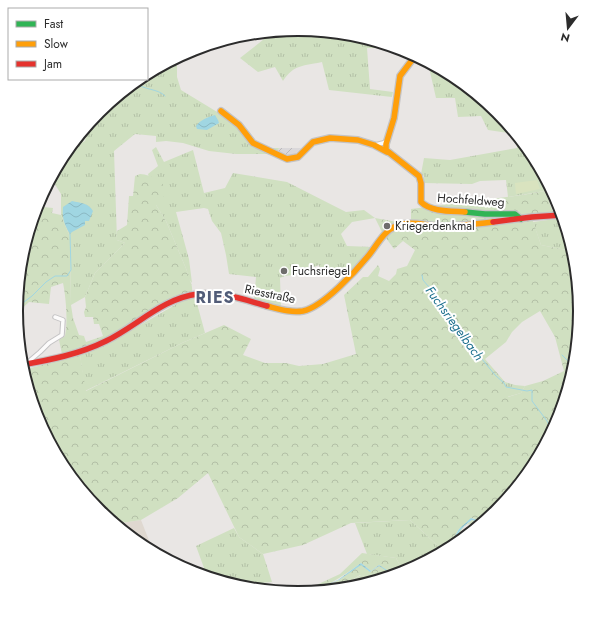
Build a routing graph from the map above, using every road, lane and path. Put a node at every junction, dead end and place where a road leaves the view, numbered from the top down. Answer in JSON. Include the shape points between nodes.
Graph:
{"nodes":[{"id":1,"x":411,"y":61,"type":"edge"},
{"id":2,"x":221,"y":111,"type":"dead end"},
{"id":3,"x":386,"y":141,"type":"junction"},
{"id":4,"x":374,"y":144,"type":"junction"},
{"id":5,"x":388,"y":152,"type":"junction"},
{"id":6,"x":555,"y":215,"type":"edge"},
{"id":7,"x":521,"y":218,"type":"junction"},
{"id":8,"x":55,"y":317,"type":"dead end"},
{"id":9,"x":27,"y":362,"type":"edge"},
{"id":10,"x":28,"y":364,"type":"edge"}],
"edges":[{"from":1,"to":3,"type":"main road","via":[[400,76],[394,118]]},
{"from":2,"to":4,"type":"main road","via":[[239,125],[253,143],[287,159],[298,157],[314,142],[322,139],[348,138]]},
{"from":3,"to":4,"type":"street"},
{"from":3,"to":5,"type":"main road"},
{"from":4,"to":5,"type":"main road"},
{"from":5,"to":7,"type":"main road","name":"Hochfeldweg","via":[[418,176],[421,183],[421,202],[425,206],[440,210],[515,214]]},
{"from":6,"to":7,"type":"main road","name":"Riesstraße"},
{"from":7,"to":10,"type":"main road","name":"Riesstraße","via":[[453,226],[402,224],[392,229],[352,274],[330,294],[303,311],[274,309],[245,300],[211,294],[187,295],[166,304],[107,341],[82,352]]},
{"from":8,"to":9,"type":"street","name":"Riesstraße","via":[[63,320],[62,335],[47,344]]}]}
